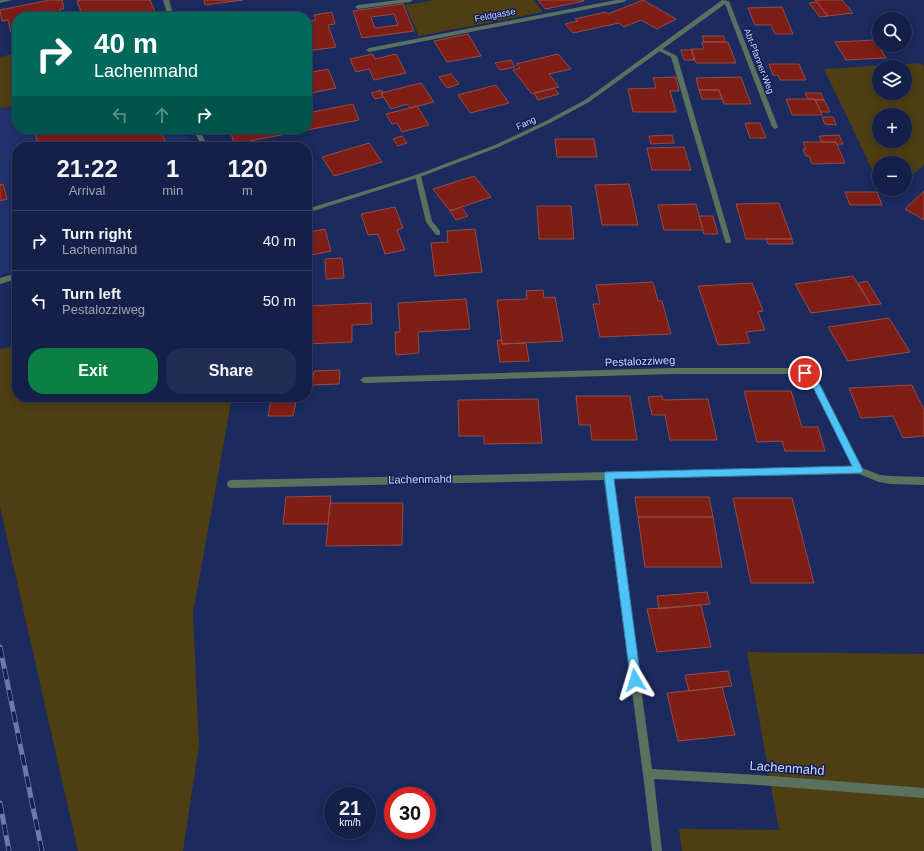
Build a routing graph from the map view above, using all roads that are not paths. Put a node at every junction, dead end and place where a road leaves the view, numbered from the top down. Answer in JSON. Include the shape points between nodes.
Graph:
{"nodes":[{"id":1,"x":9,"y":0,"type":"edge"},
{"id":2,"x":166,"y":0,"type":"edge"},
{"id":3,"x":410,"y":0,"type":"edge"},
{"id":4,"x":624,"y":0,"type":"edge"},
{"id":5,"x":0,"y":1,"type":"edge"},
{"id":6,"x":726,"y":1,"type":"edge"},
{"id":7,"x":358,"y":7,"type":"dead end"},
{"id":8,"x":170,"y":12,"type":"edge"},
{"id":9,"x":659,"y":49,"type":"junction"},
{"id":10,"x":369,"y":50,"type":"dead end"},
{"id":11,"x":775,"y":127,"type":"dead end"},
{"id":12,"x":418,"y":176,"type":"junction"},
{"id":13,"x":312,"y":209,"type":"edge"},
{"id":14,"x":438,"y":232,"type":"dead end"},
{"id":15,"x":728,"y":241,"type":"dead end"},
{"id":16,"x":12,"y":277,"type":"edge"},
{"id":17,"x":0,"y":281,"type":"edge"},
{"id":18,"x":364,"y":380,"type":"dead end"},
{"id":19,"x":858,"y":470,"type":"junction"},
{"id":20,"x":608,"y":475,"type":"junction"},
{"id":21,"x":924,"y":481,"type":"edge"},
{"id":22,"x":231,"y":484,"type":"dead end"},
{"id":23,"x":648,"y":774,"type":"junction"},
{"id":24,"x":924,"y":793,"type":"edge"},
{"id":25,"x":657,"y":851,"type":"edge"}],
"edges":[{"from":1,"to":5,"type":"street"},
{"from":2,"to":8,"type":"street"},
{"from":3,"to":7,"type":"street"},
{"from":4,"to":10,"type":"street","name":"Feldgasse"},
{"from":6,"to":9,"type":"street","name":"Fang"},
{"from":6,"to":11,"type":"street","name":"Abt-Pfanner-Weg"},
{"from":9,"to":12,"type":"street","name":"Fang","via":[[587,101],[548,122],[491,148]]},
{"from":9,"to":15,"type":"street","via":[[674,56]]},
{"from":12,"to":13,"type":"street","name":"Fang"},
{"from":12,"to":14,"type":"street","via":[[429,222]]},
{"from":16,"to":17,"type":"street"},
{"from":18,"to":19,"type":"street","name":"Pestalozziweg","via":[[673,371],[798,372],[811,376]]},
{"from":19,"to":20,"type":"street","name":"Lachenmahd"},
{"from":19,"to":21,"type":"street","name":"Lachenmahd","via":[[890,480]]},
{"from":20,"to":22,"type":"street","name":"Lachenmahd"},
{"from":20,"to":23,"type":"street"},
{"from":23,"to":24,"type":"street","name":"Lachenmahd"},
{"from":23,"to":25,"type":"street"}]}
